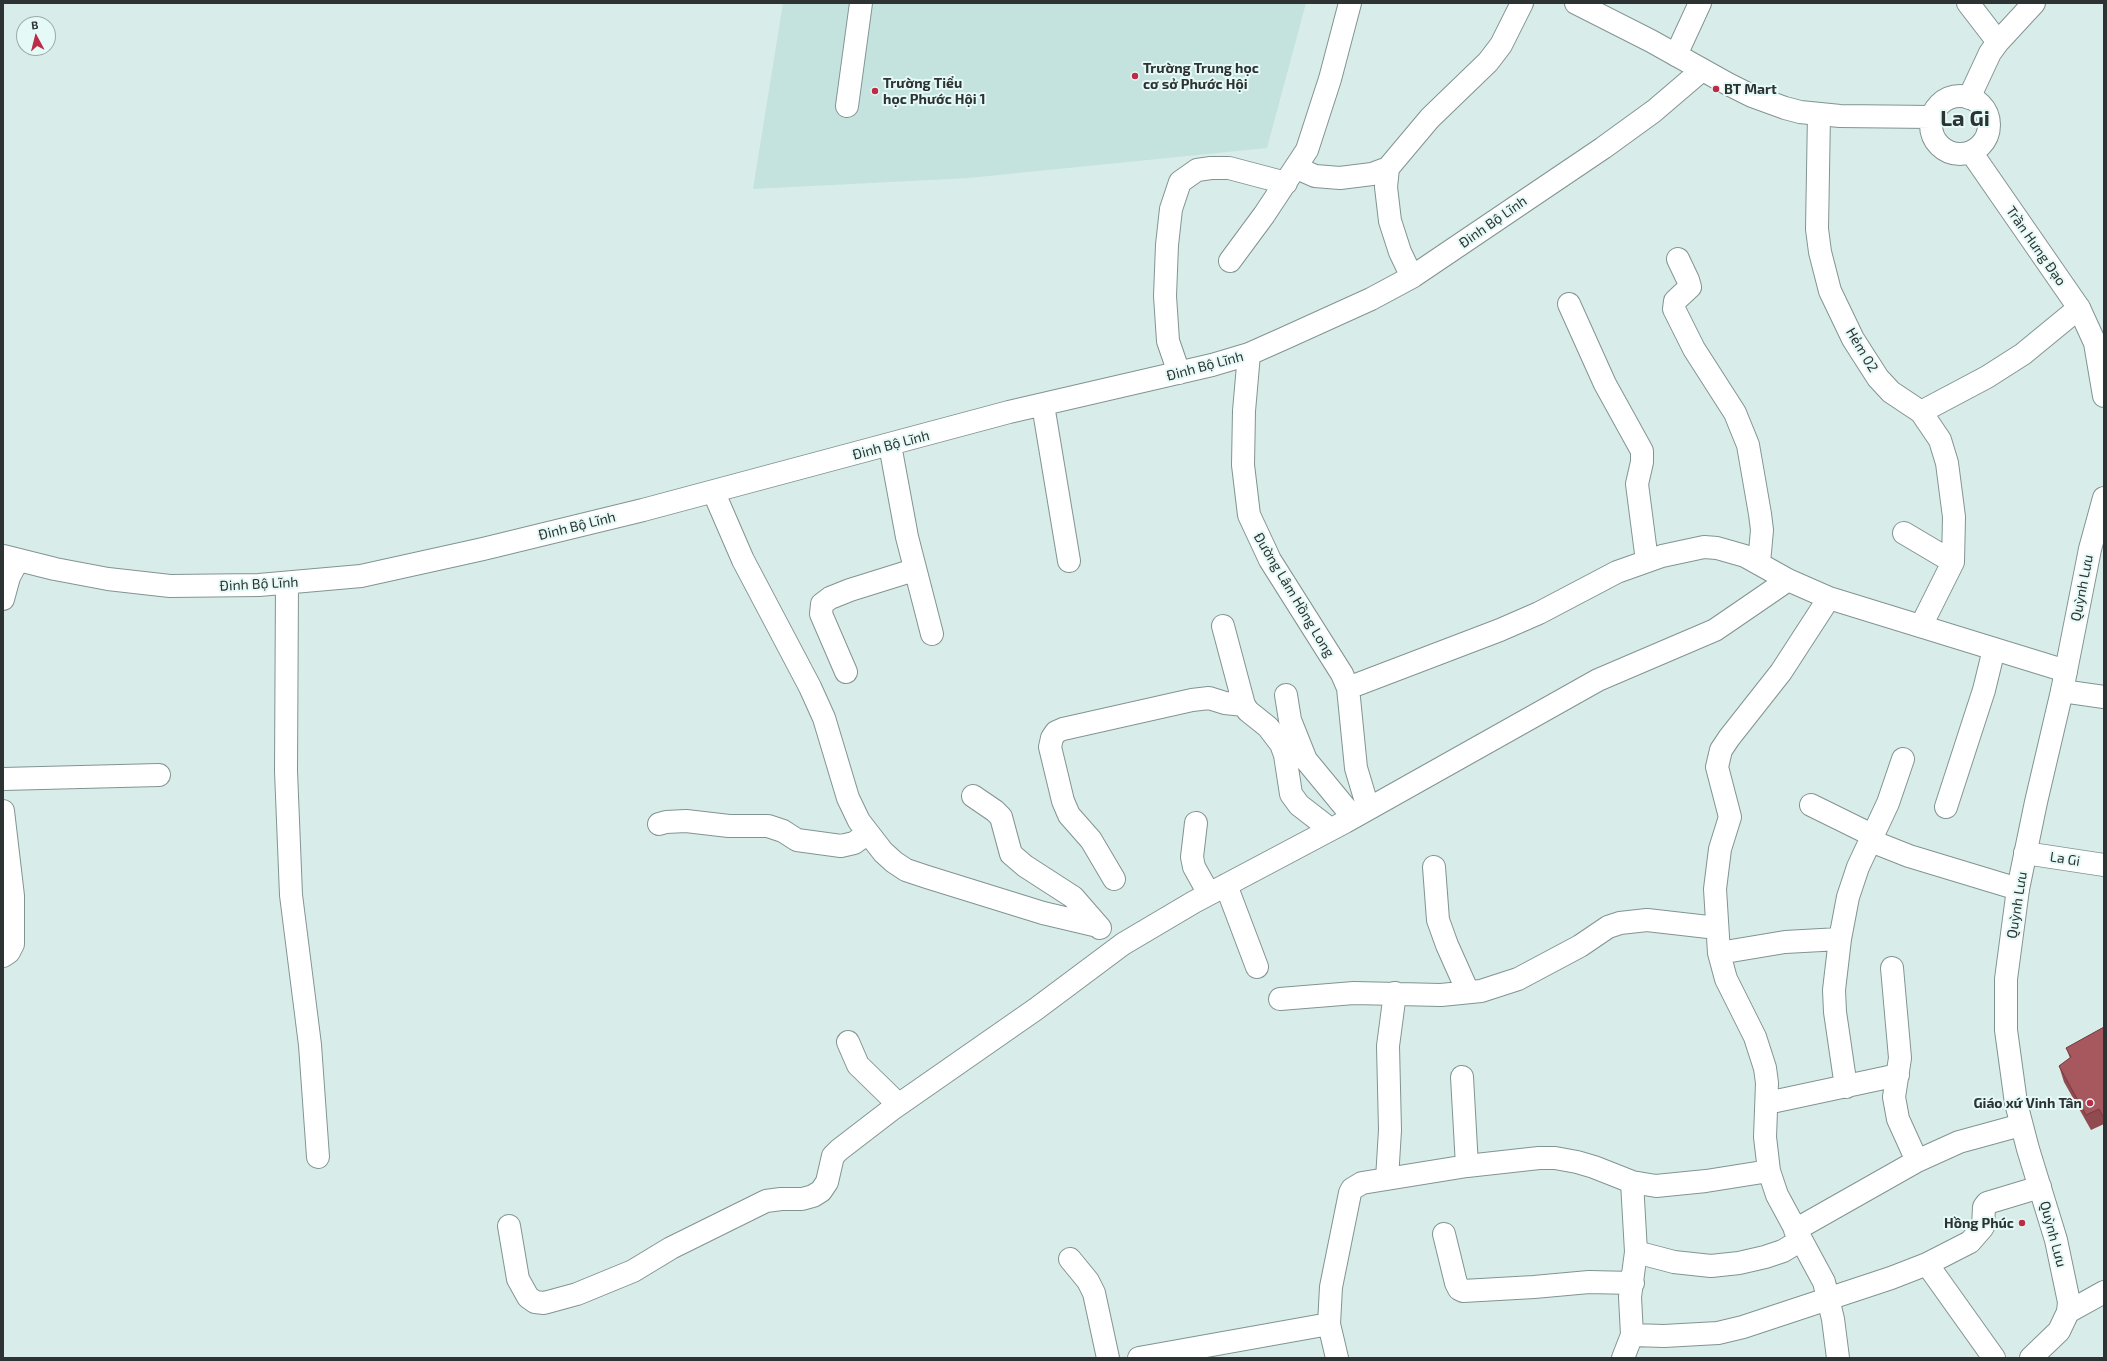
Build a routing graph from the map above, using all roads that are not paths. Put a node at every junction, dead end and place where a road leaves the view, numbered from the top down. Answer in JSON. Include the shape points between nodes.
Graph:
{"nodes":[{"id":1,"x":861,"y":3,"type":"edge"},
{"id":2,"x":1350,"y":3,"type":"edge"},
{"id":3,"x":1522,"y":3,"type":"edge"},
{"id":4,"x":1576,"y":3,"type":"edge"},
{"id":5,"x":1700,"y":3,"type":"edge"},
{"id":6,"x":1968,"y":3,"type":"edge"},
{"id":7,"x":2034,"y":3,"type":"edge"},
{"id":8,"x":1598,"y":8,"type":"edge"},
{"id":9,"x":1998,"y":42,"type":"junction"},
{"id":10,"x":1676,"y":55,"type":"junction"},
{"id":11,"x":1702,"y":70,"type":"junction"},
{"id":12,"x":1969,"y":98,"type":"junction"},
{"id":13,"x":847,"y":106,"type":"dead end"},
{"id":14,"x":1819,"y":114,"type":"junction"},
{"id":15,"x":1932,"y":117,"type":"junction"},
{"id":16,"x":1971,"y":152,"type":"junction"},
{"id":17,"x":1388,"y":168,"type":"junction"},
{"id":18,"x":1292,"y":175,"type":"junction"},
{"id":19,"x":1678,"y":260,"type":"dead end"},
{"id":20,"x":1230,"y":261,"type":"dead end"},
{"id":21,"x":1412,"y":277,"type":"junction"},
{"id":22,"x":1569,"y":304,"type":"dead end"},
{"id":23,"x":2078,"y":308,"type":"junction"},
{"id":24,"x":2100,"y":350,"type":"edge"},
{"id":25,"x":1249,"y":354,"type":"junction"},
{"id":26,"x":1179,"y":373,"type":"junction"},
{"id":27,"x":2104,"y":396,"type":"edge"},
{"id":28,"x":1043,"y":405,"type":"junction"},
{"id":29,"x":1921,"y":412,"type":"junction"},
{"id":30,"x":890,"y":445,"type":"junction"},
{"id":31,"x":714,"y":492,"type":"junction"},
{"id":32,"x":2104,"y":498,"type":"edge"},
{"id":33,"x":1904,"y":533,"type":"dead end"},
{"id":34,"x":10,"y":558,"type":"edge"},
{"id":35,"x":1069,"y":561,"type":"dead end"},
{"id":36,"x":1647,"y":561,"type":"junction"},
{"id":37,"x":1953,"y":562,"type":"junction"},
{"id":38,"x":1759,"y":563,"type":"junction"},
{"id":39,"x":914,"y":570,"type":"junction"},
{"id":40,"x":1788,"y":580,"type":"junction"},
{"id":41,"x":287,"y":583,"type":"junction"},
{"id":42,"x":1829,"y":598,"type":"junction"},
{"id":43,"x":3,"y":599,"type":"edge"},
{"id":44,"x":1223,"y":626,"type":"dead end"},
{"id":45,"x":1921,"y":626,"type":"junction"},
{"id":46,"x":932,"y":634,"type":"dead end"},
{"id":47,"x":1994,"y":649,"type":"junction"},
{"id":48,"x":846,"y":672,"type":"dead end"},
{"id":49,"x":2064,"y":681,"type":"junction"},
{"id":50,"x":1348,"y":688,"type":"junction"},
{"id":51,"x":1286,"y":695,"type":"dead end"},
{"id":52,"x":2104,"y":697,"type":"edge"},
{"id":53,"x":1244,"y":705,"type":"junction"},
{"id":54,"x":1903,"y":759,"type":"dead end"},
{"id":55,"x":159,"y":775,"type":"dead end"},
{"id":56,"x":3,"y":779,"type":"edge"},
{"id":57,"x":973,"y":796,"type":"dead end"},
{"id":58,"x":1811,"y":805,"type":"dead end"},
{"id":59,"x":1946,"y":806,"type":"dead end"},
{"id":60,"x":3,"y":811,"type":"edge"},
{"id":61,"x":1361,"y":813,"type":"junction"},
{"id":62,"x":1196,"y":823,"type":"dead end"},
{"id":63,"x":660,"y":824,"type":"dead end"},
{"id":64,"x":1330,"y":829,"type":"junction"},
{"id":65,"x":868,"y":833,"type":"junction"},
{"id":66,"x":1872,"y":839,"type":"junction"},
{"id":67,"x":2025,"y":853,"type":"junction"},
{"id":68,"x":2104,"y":865,"type":"edge"},
{"id":69,"x":1434,"y":867,"type":"dead end"},
{"id":70,"x":1114,"y":879,"type":"dead end"},
{"id":71,"x":2018,"y":889,"type":"junction"},
{"id":72,"x":1218,"y":890,"type":"junction"},
{"id":73,"x":1098,"y":926,"type":"junction"},
{"id":74,"x":1717,"y":928,"type":"junction"},
{"id":75,"x":1840,"y":938,"type":"junction"},
{"id":76,"x":1122,"y":944,"type":"junction"},
{"id":77,"x":1720,"y":953,"type":"junction"},
{"id":78,"x":3,"y":956,"type":"edge"},
{"id":79,"x":1257,"y":967,"type":"dead end"},
{"id":80,"x":1892,"y":968,"type":"dead end"},
{"id":81,"x":1468,"y":992,"type":"junction"},
{"id":82,"x":1395,"y":993,"type":"junction"},
{"id":83,"x":1280,"y":999,"type":"dead end"},
{"id":84,"x":848,"y":1042,"type":"dead end"},
{"id":85,"x":1898,"y":1075,"type":"junction"},
{"id":86,"x":1462,"y":1077,"type":"dead end"},
{"id":87,"x":1846,"y":1087,"type":"junction"},
{"id":88,"x":1767,"y":1103,"type":"junction"},
{"id":89,"x":898,"y":1104,"type":"junction"},
{"id":90,"x":2021,"y":1125,"type":"junction"},
{"id":91,"x":318,"y":1157,"type":"dead end"},
{"id":92,"x":1917,"y":1161,"type":"junction"},
{"id":93,"x":1467,"y":1166,"type":"junction"},
{"id":94,"x":1768,"y":1171,"type":"junction"},
{"id":95,"x":1387,"y":1179,"type":"junction"},
{"id":96,"x":1632,"y":1182,"type":"junction"},
{"id":97,"x":2040,"y":1187,"type":"junction"},
{"id":98,"x":509,"y":1226,"type":"dead end"},
{"id":99,"x":1444,"y":1234,"type":"dead end"},
{"id":100,"x":1798,"y":1235,"type":"junction"},
{"id":101,"x":1636,"y":1252,"type":"junction"},
{"id":102,"x":1070,"y":1259,"type":"dead end"},
{"id":103,"x":1927,"y":1264,"type":"junction"},
{"id":104,"x":1632,"y":1283,"type":"junction"},
{"id":105,"x":2104,"y":1292,"type":"edge"},
{"id":106,"x":1829,"y":1298,"type":"junction"},
{"id":107,"x":2068,"y":1312,"type":"junction"},
{"id":108,"x":1329,"y":1324,"type":"junction"},
{"id":109,"x":1632,"y":1335,"type":"junction"},
{"id":110,"x":1108,"y":1358,"type":"edge"},
{"id":111,"x":1139,"y":1358,"type":"edge"},
{"id":112,"x":1337,"y":1358,"type":"edge"},
{"id":113,"x":1623,"y":1358,"type":"edge"},
{"id":114,"x":1838,"y":1358,"type":"edge"},
{"id":115,"x":1994,"y":1358,"type":"edge"},
{"id":116,"x":2031,"y":1358,"type":"edge"}],
"edges":[{"from":1,"to":13,"type":"street"},
{"from":2,"to":18,"type":"street","via":[[1317,125],[1307,150]]},
{"from":3,"to":17,"type":"street","via":[[1501,45],[1488,62],[1430,118]]},
{"from":4,"to":8,"type":"street"},
{"from":5,"to":10,"type":"street"},
{"from":6,"to":9,"type":"street"},
{"from":7,"to":9,"type":"street"},
{"from":8,"to":10,"type":"street"},
{"from":9,"to":12,"type":"street"},
{"from":10,"to":11,"type":"street"},
{"from":11,"to":14,"type":"street","via":[[1769,103],[1800,112]]},
{"from":11,"to":21,"type":"street","name":"Đinh Bộ Lĩnh","via":[[1654,111],[1603,148]]},
{"from":12,"to":15,"type":"street","via":[[1949,98],[1936,109]]},
{"from":12,"to":16,"type":"street","via":[[1981,105],[1989,120],[1987,137],[1982,145]]},
{"from":14,"to":15,"type":"street"},
{"from":14,"to":29,"type":"street","name":"Hẻm 02","via":[[1817,229],[1821,259],[1830,291],[1853,339],[1878,378],[1891,392]]},
{"from":15,"to":16,"type":"street","via":[[1932,134],[1942,149],[1958,155]]},
{"from":16,"to":23,"type":"street","name":"Trần Hưng Đạo"},
{"from":17,"to":18,"type":"street","via":[[1372,174],[1340,178]]},
{"from":17,"to":21,"type":"street","via":[[1386,187],[1390,221],[1400,252]]},
{"from":18,"to":20,"type":"street"},
{"from":18,"to":26,"type":"street","via":[[1211,168],[1197,170],[1180,182],[1171,208],[1165,296],[1168,340]]},
{"from":19,"to":38,"type":"street","via":[[1690,287],[1675,301],[1674,309],[1694,349],[1735,413],[1748,445],[1762,530]]},
{"from":21,"to":25,"type":"street","name":"Đinh Bộ Lĩnh","via":[[1371,299]]},
{"from":22,"to":36,"type":"street","via":[[1605,384],[1642,451],[1637,484]]},
{"from":23,"to":24,"type":"street","name":"Trần Hưng Đạo"},
{"from":23,"to":29,"type":"street","via":[[2047,336],[2005,366]]},
{"from":24,"to":27,"type":"street","name":"Trần Hưng Đạo"},
{"from":25,"to":26,"type":"street","name":"Đinh Bộ Lĩnh"},
{"from":25,"to":50,"type":"street","name":"Đường Lâm Hồng Long","via":[[1243,465],[1249,515],[1270,560],[1329,651]]},
{"from":26,"to":28,"type":"street","name":"Đinh Bộ Lĩnh"},
{"from":28,"to":30,"type":"street","name":"Đinh Bộ Lĩnh"},
{"from":28,"to":35,"type":"street"},
{"from":29,"to":37,"type":"street","name":"Hẻm 02","via":[[1940,440],[1947,463],[1954,517]]},
{"from":30,"to":31,"type":"street","name":"Đinh Bộ Lĩnh"},
{"from":30,"to":39,"type":"street"},
{"from":31,"to":41,"type":"street","name":"Đinh Bộ Lĩnh","via":[[399,568],[361,576]]},
{"from":31,"to":65,"type":"street","via":[[743,560],[810,687],[824,718],[848,798]]},
{"from":32,"to":49,"type":"street","name":"Quỳnh Lưu","via":[[2090,549]]},
{"from":33,"to":37,"type":"street"},
{"from":34,"to":41,"type":"street","name":"Đinh Bộ Lĩnh","via":[[108,579],[164,585],[214,587]]},
{"from":34,"to":43,"type":"street","via":[[9,577]]},
{"from":36,"to":38,"type":"street","via":[[1704,547],[1730,551]]},
{"from":36,"to":50,"type":"street","via":[[1617,572],[1500,630]]},
{"from":37,"to":45,"type":"street"},
{"from":38,"to":40,"type":"street"},
{"from":39,"to":46,"type":"street"},
{"from":39,"to":48,"type":"street","via":[[850,590],[822,604],[823,620]]},
{"from":40,"to":42,"type":"street"},
{"from":40,"to":61,"type":"street","via":[[1715,630],[1598,680]]},
{"from":41,"to":91,"type":"street","via":[[286,771],[291,895],[310,1045]]},
{"from":42,"to":45,"type":"street"},
{"from":42,"to":74,"type":"street","via":[[1781,672],[1728,738],[1718,758],[1718,776],[1730,817],[1717,870]]},
{"from":44,"to":53,"type":"street"},
{"from":45,"to":47,"type":"street"},
{"from":47,"to":49,"type":"street"},
{"from":47,"to":59,"type":"street","via":[[1984,690]]},
{"from":49,"to":52,"type":"street"},
{"from":49,"to":67,"type":"street","name":"Quỳnh Lưu"},
{"from":50,"to":61,"type":"street","name":"Đường Lâm Hồng Long"},
{"from":51,"to":61,"type":"street","via":[[1290,720],[1306,760]]},
{"from":53,"to":64,"type":"street","via":[[1268,727],[1281,744],[1294,800]]},
{"from":53,"to":70,"type":"street","via":[[1209,698],[1192,700],[1063,729],[1052,738],[1050,747],[1069,815],[1091,840]]},
{"from":54,"to":66,"type":"street"},
{"from":55,"to":56,"type":"street"},
{"from":57,"to":73,"type":"street","via":[[1001,817],[1011,854],[1073,897]]},
{"from":58,"to":66,"type":"street"},
{"from":60,"to":78,"type":"street","via":[[13,896],[13,944],[9,952]]},
{"from":61,"to":64,"type":"street"},
{"from":62,"to":72,"type":"street","via":[[1192,857],[1194,867]]},
{"from":63,"to":65,"type":"street","via":[[686,821],[728,826],[768,826],[797,840],[841,846],[854,843]]},
{"from":64,"to":72,"type":"street"},
{"from":65,"to":73,"type":"street","via":[[894,862],[906,870],[1043,913]]},
{"from":66,"to":71,"type":"street","via":[[1931,863]]},
{"from":66,"to":75,"type":"street","via":[[1858,867],[1848,897]]},
{"from":67,"to":68,"type":"street","name":"La Gi"},
{"from":67,"to":71,"type":"street","name":"Quỳnh Lưu"},
{"from":69,"to":81,"type":"street","via":[[1438,920]]},
{"from":71,"to":90,"type":"street","name":"Quỳnh Lưu","via":[[2005,1006],[2009,1058]]},
{"from":72,"to":76,"type":"street"},
{"from":72,"to":79,"type":"street"},
{"from":73,"to":76,"type":"street"},
{"from":74,"to":77,"type":"street"},
{"from":74,"to":81,"type":"street","via":[[1647,920],[1620,923],[1608,927],[1580,946],[1518,979]]},
{"from":75,"to":77,"type":"street","via":[[1785,942]]},
{"from":75,"to":87,"type":"street","via":[[1834,990]]},
{"from":76,"to":89,"type":"street","via":[[1017,1023]]},
{"from":77,"to":88,"type":"street","via":[[1729,989],[1760,1050],[1767,1083]]},
{"from":80,"to":85,"type":"street","via":[[1900,1058]]},
{"from":81,"to":82,"type":"street","via":[[1441,995]]},
{"from":82,"to":83,"type":"street","via":[[1354,993]]},
{"from":82,"to":95,"type":"street","via":[[1388,1046],[1390,1130]]},
{"from":84,"to":89,"type":"street","via":[[858,1065]]},
{"from":85,"to":87,"type":"street"},
{"from":85,"to":92,"type":"street","via":[[1894,1097],[1898,1119]]},
{"from":86,"to":93,"type":"street"},
{"from":87,"to":88,"type":"street"},
{"from":88,"to":94,"type":"street","via":[[1765,1137]]},
{"from":89,"to":98,"type":"street","via":[[838,1150],[833,1156],[827,1182],[821,1191],[813,1196],[766,1201],[671,1248],[633,1271],[556,1301],[535,1302],[522,1289],[514,1265]]},
{"from":90,"to":92,"type":"street","via":[[1959,1142]]},
{"from":90,"to":97,"type":"street","name":"Quỳnh Lưu"},
{"from":92,"to":100,"type":"street"},
{"from":93,"to":95,"type":"street"},
{"from":93,"to":96,"type":"street","via":[[1555,1158],[1594,1167]]},
{"from":94,"to":96,"type":"street","via":[[1674,1185],[1656,1186]]},
{"from":94,"to":100,"type":"street","via":[[1777,1195]]},
{"from":95,"to":108,"type":"street","via":[[1362,1183],[1350,1193],[1331,1287]]},
{"from":96,"to":101,"type":"street"},
{"from":97,"to":103,"type":"street","via":[[1987,1203],[1984,1207],[1983,1227],[1979,1233],[1970,1242]]},
{"from":97,"to":107,"type":"street","name":"Quỳnh Lưu","via":[[2064,1270]]},
{"from":99,"to":104,"type":"street","via":[[1456,1284],[1458,1289],[1463,1291],[1589,1282]]},
{"from":100,"to":101,"type":"street","via":[[1783,1251],[1739,1263],[1711,1266],[1674,1262]]},
{"from":100,"to":106,"type":"street","via":[[1824,1282]]},
{"from":101,"to":104,"type":"street"},
{"from":102,"to":110,"type":"street","via":[[1088,1281],[1094,1293]]},
{"from":103,"to":106,"type":"street"},
{"from":103,"to":115,"type":"street"},
{"from":104,"to":109,"type":"street"},
{"from":105,"to":107,"type":"street"},
{"from":106,"to":109,"type":"street","via":[[1744,1327],[1718,1333]]},
{"from":106,"to":114,"type":"street"},
{"from":107,"to":116,"type":"street","via":[[2059,1331]]},
{"from":108,"to":111,"type":"street"},
{"from":108,"to":112,"type":"street"},
{"from":109,"to":113,"type":"street"}]}
